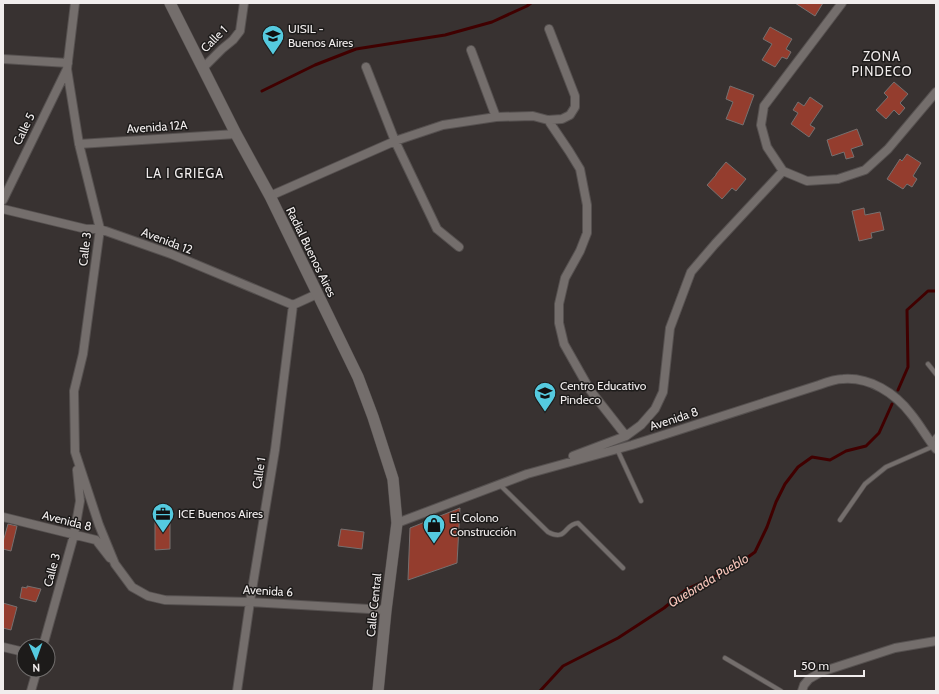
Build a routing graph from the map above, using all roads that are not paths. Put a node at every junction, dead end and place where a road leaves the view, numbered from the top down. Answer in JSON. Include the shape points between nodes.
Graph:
{"nodes":[{"id":1,"x":74,"y":3,"type":"edge"},
{"id":2,"x":170,"y":3,"type":"edge"},
{"id":3,"x":244,"y":3,"type":"edge"},
{"id":4,"x":842,"y":3,"type":"edge"},
{"id":5,"x":548,"y":29,"type":"dead end"},
{"id":6,"x":471,"y":50,"type":"dead end"},
{"id":7,"x":3,"y":59,"type":"edge"},
{"id":8,"x":67,"y":66,"type":"junction"},
{"id":9,"x":366,"y":67,"type":"dead end"},
{"id":10,"x":203,"y":68,"type":"junction"},
{"id":11,"x":936,"y":92,"type":"edge"},
{"id":12,"x":496,"y":117,"type":"junction"},
{"id":13,"x":548,"y":120,"type":"junction"},
{"id":14,"x":236,"y":134,"type":"junction"},
{"id":15,"x":395,"y":141,"type":"junction"},
{"id":16,"x":79,"y":144,"type":"junction"},
{"id":17,"x":783,"y":171,"type":"junction"},
{"id":18,"x":270,"y":196,"type":"junction"},
{"id":19,"x":3,"y":200,"type":"edge"},
{"id":20,"x":3,"y":209,"type":"edge"},
{"id":21,"x":100,"y":228,"type":"junction"},
{"id":22,"x":459,"y":248,"type":"dead end"},
{"id":23,"x":317,"y":294,"type":"junction"},
{"id":24,"x":293,"y":305,"type":"junction"},
{"id":25,"x":928,"y":364,"type":"dead end"},
{"id":26,"x":936,"y":374,"type":"edge"},
{"id":27,"x":626,"y":436,"type":"junction"},
{"id":28,"x":934,"y":443,"type":"edge"},
{"id":29,"x":616,"y":449,"type":"junction"},
{"id":30,"x":75,"y":452,"type":"junction"},
{"id":31,"x":527,"y":474,"type":"junction"},
{"id":32,"x":499,"y":484,"type":"junction"},
{"id":33,"x":641,"y":501,"type":"dead end"},
{"id":34,"x":3,"y":517,"type":"edge"},
{"id":35,"x":840,"y":520,"type":"dead end"},
{"id":36,"x":397,"y":523,"type":"junction"},
{"id":37,"x":74,"y":534,"type":"junction"},
{"id":38,"x":115,"y":564,"type":"junction"},
{"id":39,"x":623,"y":568,"type":"dead end"},
{"id":40,"x":148,"y":596,"type":"joint"},
{"id":41,"x":250,"y":602,"type":"junction"},
{"id":42,"x":386,"y":610,"type":"junction"},
{"id":43,"x":45,"y":638,"type":"edge"},
{"id":44,"x":936,"y":640,"type":"edge"},
{"id":45,"x":3,"y":647,"type":"edge"},
{"id":46,"x":16,"y":650,"type":"edge"},
{"id":47,"x":725,"y":658,"type":"dead end"},
{"id":48,"x":35,"y":678,"type":"edge"},
{"id":49,"x":31,"y":691,"type":"edge"},
{"id":50,"x":237,"y":691,"type":"edge"},
{"id":51,"x":378,"y":691,"type":"edge"},
{"id":52,"x":781,"y":691,"type":"edge"},
{"id":53,"x":802,"y":691,"type":"edge"}],
"edges":[{"from":1,"to":8,"type":"street","name":"Calle 3"},
{"from":2,"to":10,"type":"main road","name":"Radial Buenos Aires"},
{"from":3,"to":10,"type":"street","name":"Calle 1","via":[[240,31]]},
{"from":4,"to":17,"type":"street","via":[[764,106],[761,125],[767,147]]},
{"from":5,"to":13,"type":"street","via":[[575,96],[575,107],[570,115],[562,119]]},
{"from":6,"to":12,"type":"street"},
{"from":7,"to":8,"type":"street"},
{"from":8,"to":16,"type":"street","name":"Calle 3"},
{"from":8,"to":19,"type":"street","name":"Calle 5"},
{"from":9,"to":15,"type":"street"},
{"from":10,"to":14,"type":"main road","name":"Radial Buenos Aires"},
{"from":11,"to":17,"type":"street","via":[[888,149],[865,170],[838,179],[807,181]]},
{"from":12,"to":13,"type":"street","via":[[532,116]]},
{"from":12,"to":15,"type":"street","via":[[443,125]]},
{"from":13,"to":27,"type":"street","via":[[580,169],[587,205],[587,233],[565,278],[559,304],[559,324],[564,344],[590,390]]},
{"from":14,"to":16,"type":"street","name":"Avenida 12A"},
{"from":14,"to":18,"type":"main road","name":"Radial Buenos Aires"},
{"from":15,"to":18,"type":"street"},
{"from":15,"to":22,"type":"street","via":[[437,229]]},
{"from":16,"to":21,"type":"street","name":"Calle 3"},
{"from":17,"to":27,"type":"street","via":[[691,272],[670,328],[663,392],[655,409],[641,425]]},
{"from":18,"to":23,"type":"main road","name":"Radial Buenos Aires"},
{"from":20,"to":21,"type":"street","name":"Avenida 12","via":[[86,229]]},
{"from":21,"to":24,"type":"street","name":"Avenida 12","via":[[171,254]]},
{"from":21,"to":30,"type":"street","name":"Calle 3","via":[[83,354],[74,391]]},
{"from":23,"to":24,"type":"street"},
{"from":23,"to":36,"type":"main road","name":"Radial Buenos Aires","via":[[358,377],[373,417],[393,479]]},
{"from":24,"to":41,"type":"street","name":"Calle 1","via":[[275,450]]},
{"from":25,"to":26,"type":"lane"},
{"from":27,"to":31,"type":"street"},
{"from":28,"to":29,"type":"street","name":"Avenida 8","via":[[911,413],[888,392],[867,382],[842,379],[819,384],[632,446]]},
{"from":28,"to":35,"type":"lane","via":[[886,467],[864,484]]},
{"from":29,"to":31,"type":"street","name":"Avenida 8"},
{"from":29,"to":33,"type":"lane"},
{"from":30,"to":37,"type":"street","name":"Calle 3","via":[[80,501]]},
{"from":30,"to":38,"type":"street","name":"Calle 3"},
{"from":31,"to":32,"type":"street","name":"Avenida 8"},
{"from":32,"to":36,"type":"street","name":"Avenida 8"},
{"from":32,"to":39,"type":"lane","via":[[548,532],[557,536],[578,523]]},
{"from":34,"to":37,"type":"street","name":"Avenida 8"},
{"from":36,"to":42,"type":"main road","name":"Calle Central"},
{"from":37,"to":38,"type":"street","name":"Avenida 8","via":[[96,540]]},
{"from":37,"to":43,"type":"street","name":"Calle 3"},
{"from":38,"to":40,"type":"street","name":"Calle 3","via":[[132,587]]},
{"from":40,"to":41,"type":"street","name":"Avenida 6","via":[[165,600]]},
{"from":41,"to":42,"type":"street","name":"Avenida 6"},
{"from":41,"to":50,"type":"street","name":"Calle 1"},
{"from":42,"to":51,"type":"main road","name":"Calle Central"},
{"from":44,"to":53,"type":"street","via":[[895,648],[821,672],[809,679]]},
{"from":45,"to":46,"type":"street"},
{"from":47,"to":52,"type":"lane"},
{"from":48,"to":49,"type":"street"}]}
